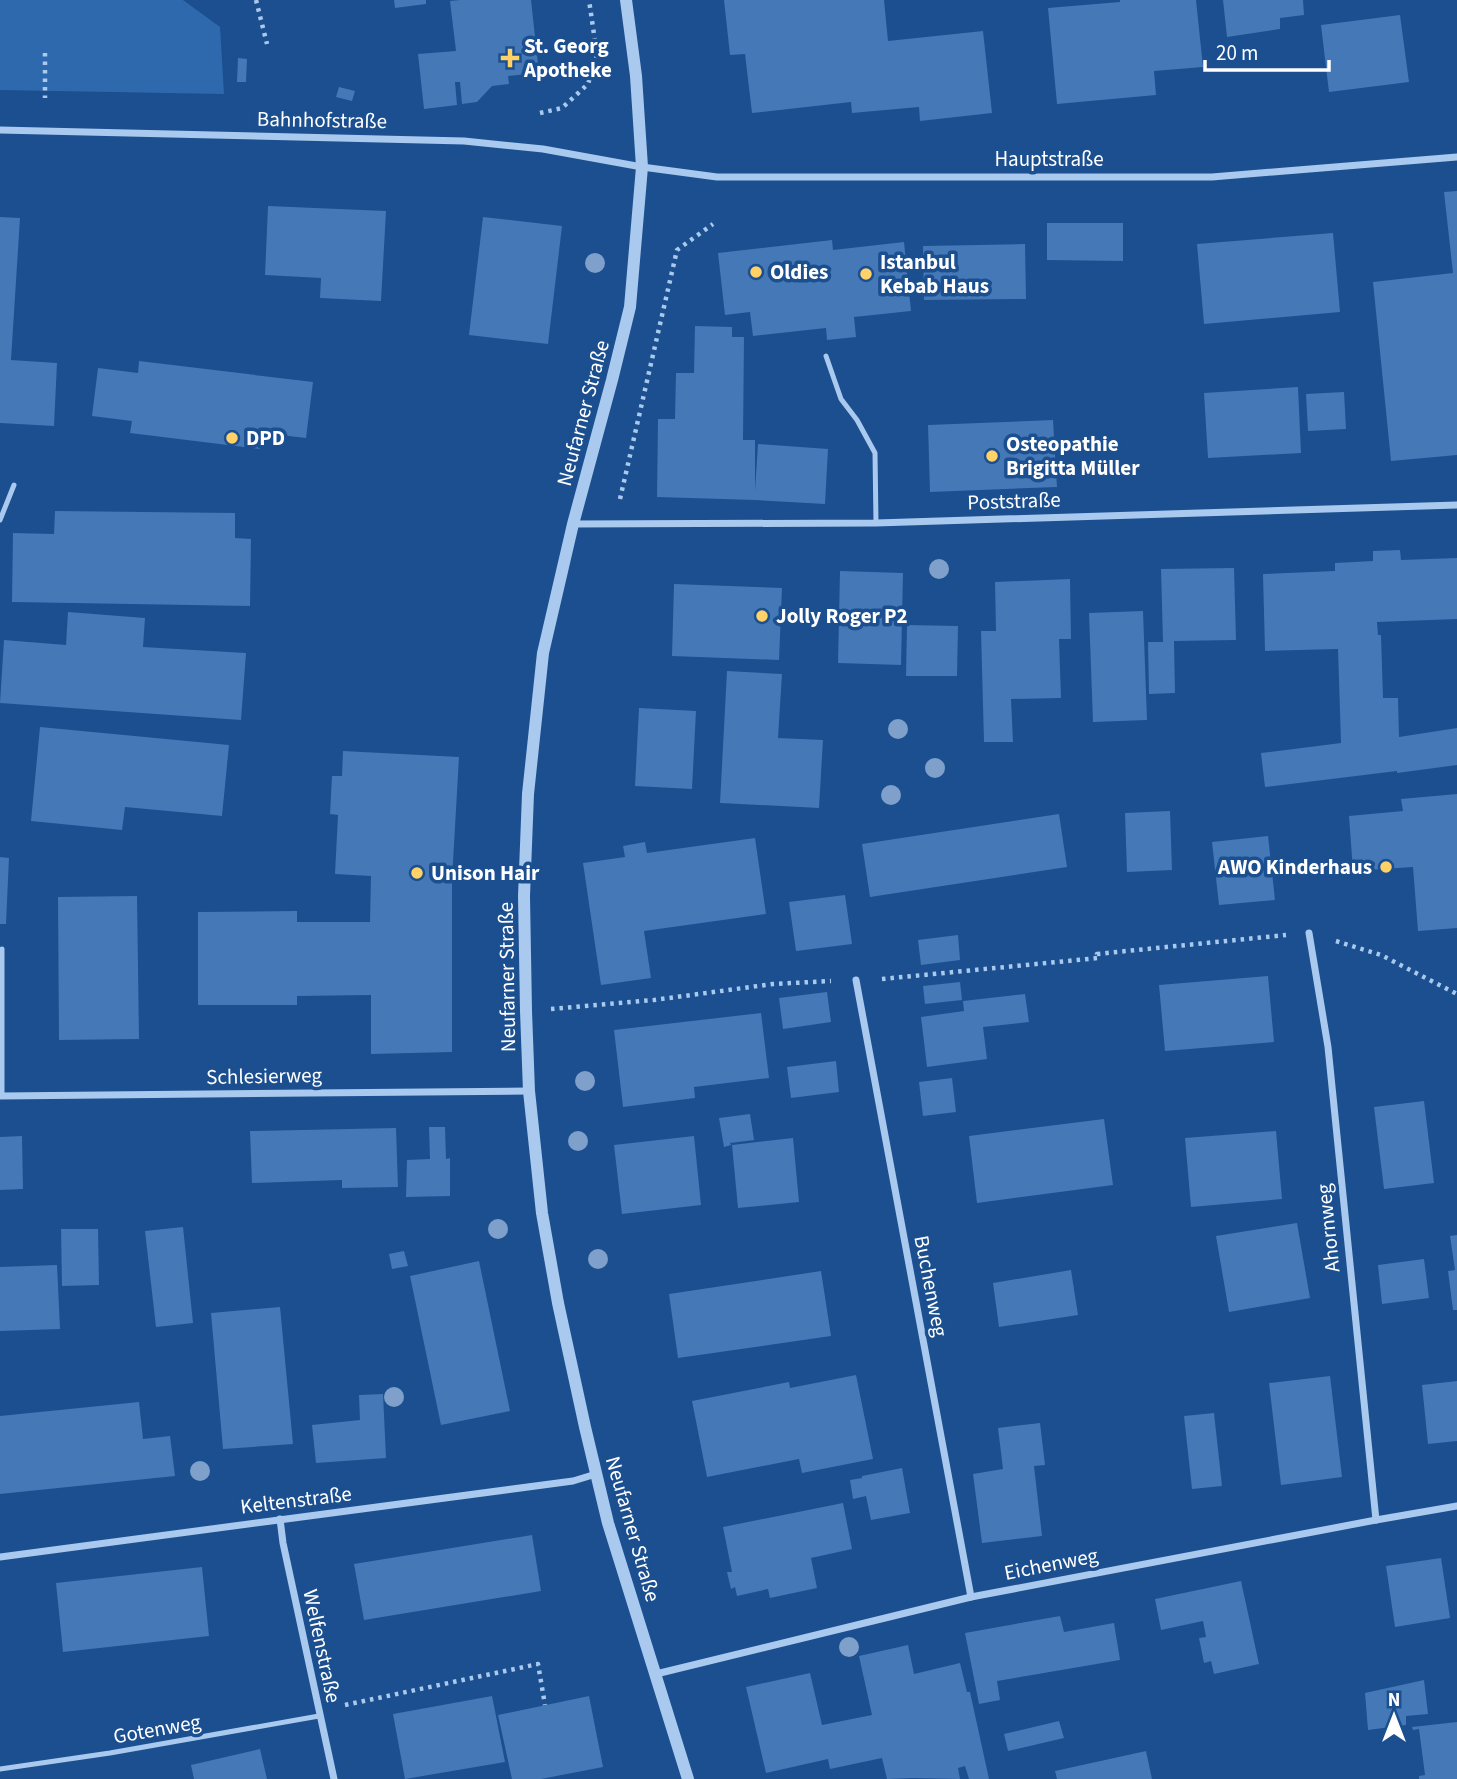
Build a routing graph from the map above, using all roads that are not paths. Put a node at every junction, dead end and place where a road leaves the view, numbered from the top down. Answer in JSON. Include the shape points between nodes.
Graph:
{"nodes":[{"id":1,"x":626,"y":0,"type":"edge"},
{"id":2,"x":0,"y":130,"type":"edge"},
{"id":3,"x":1457,"y":157,"type":"edge"},
{"id":4,"x":642,"y":167,"type":"junction"},
{"id":5,"x":827,"y":356,"type":"dead end"},
{"id":6,"x":13,"y":485,"type":"dead end"},
{"id":7,"x":1457,"y":505,"type":"edge"},
{"id":8,"x":0,"y":520,"type":"edge"},
{"id":9,"x":876,"y":523,"type":"junction"},
{"id":10,"x":573,"y":524,"type":"junction"},
{"id":11,"x":1309,"y":933,"type":"road end"},
{"id":12,"x":2,"y":949,"type":"dead end"},
{"id":13,"x":856,"y":980,"type":"road end"},
{"id":14,"x":529,"y":1091,"type":"junction"},
{"id":15,"x":1,"y":1096,"type":"edge"},
{"id":16,"x":596,"y":1474,"type":"junction"},
{"id":17,"x":1457,"y":1506,"type":"edge"},
{"id":18,"x":280,"y":1519,"type":"junction"},
{"id":19,"x":1376,"y":1520,"type":"junction"},
{"id":20,"x":0,"y":1557,"type":"edge"},
{"id":21,"x":971,"y":1597,"type":"junction"},
{"id":22,"x":656,"y":1674,"type":"junction"},
{"id":23,"x":319,"y":1716,"type":"junction"},
{"id":24,"x":0,"y":1769,"type":"edge"},
{"id":25,"x":334,"y":1779,"type":"edge"},
{"id":26,"x":688,"y":1779,"type":"edge"}],
"edges":[{"from":1,"to":4,"type":"street","name":"Neufarner Straße"},
{"from":2,"to":4,"type":"street","name":"Bahnhofstraße","via":[[464,141],[543,149]]},
{"from":3,"to":4,"type":"street","name":"Hauptstraße","via":[[1212,177],[717,177]]},
{"from":4,"to":10,"type":"street","name":"Neufarner Straße","via":[[630,307]]},
{"from":5,"to":9,"type":"lane","via":[[841,399],[875,453]]},
{"from":6,"to":8,"type":"lane"},
{"from":7,"to":9,"type":"street","name":"Poststraße"},
{"from":9,"to":10,"type":"street","name":"Poststraße"},
{"from":10,"to":14,"type":"street","name":"Neufarner Straße","via":[[543,653],[527,794],[524,896]]},
{"from":11,"to":19,"type":"street","name":"Ahornweg","via":[[1328,1047]]},
{"from":12,"to":15,"type":"lane"},
{"from":13,"to":21,"type":"street","name":"Buchenweg"},
{"from":14,"to":15,"type":"street","name":"Schlesierweg"},
{"from":14,"to":16,"type":"street","name":"Neufarner Straße","via":[[542,1213]]},
{"from":16,"to":18,"type":"street","name":"Keltenstraße","via":[[573,1481]]},
{"from":16,"to":22,"type":"street","name":"Neufarner Straße"},
{"from":17,"to":19,"type":"street","name":"Eichenweg"},
{"from":18,"to":20,"type":"street","name":"Keltenstraße"},
{"from":18,"to":23,"type":"street","name":"Welfenstraße"},
{"from":19,"to":21,"type":"street","name":"Eichenweg"},
{"from":21,"to":22,"type":"street","name":"Eichenweg"},
{"from":22,"to":26,"type":"street","name":"Neufarner Straße"},
{"from":23,"to":24,"type":"lane","name":"Gotenweg"},
{"from":23,"to":25,"type":"street","name":"Welfenstraße"}]}
